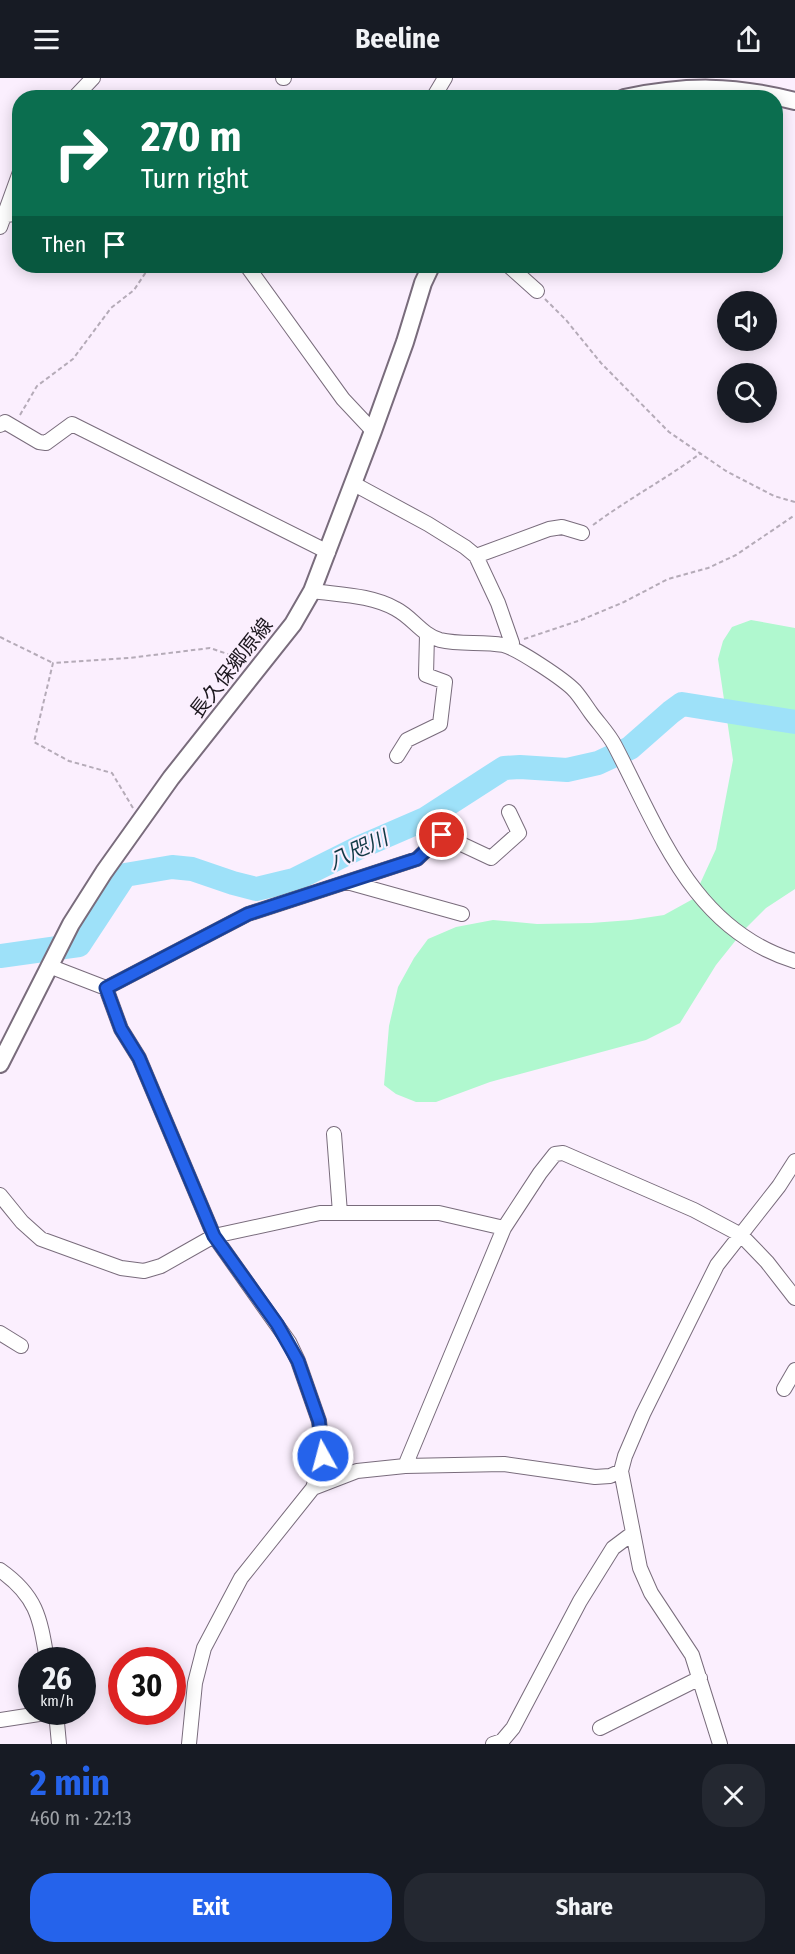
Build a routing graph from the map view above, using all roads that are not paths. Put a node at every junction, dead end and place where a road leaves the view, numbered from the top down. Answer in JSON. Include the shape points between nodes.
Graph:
{"nodes":[{"id":1,"x":93,"y":78,"type":"edge"},
{"id":2,"x":82,"y":90,"type":"edge"},
{"id":3,"x":670,"y":90,"type":"edge"},
{"id":4,"x":744,"y":90,"type":"edge"},
{"id":5,"x":12,"y":192,"type":"edge"},
{"id":6,"x":1,"y":219,"type":"edge"},
{"id":7,"x":252,"y":273,"type":"edge"},
{"id":8,"x":428,"y":273,"type":"edge"},
{"id":9,"x":517,"y":273,"type":"edge"},
{"id":10,"x":537,"y":291,"type":"road end"},
{"id":11,"x":6,"y":426,"type":"edge"},
{"id":12,"x":373,"y":431,"type":"junction"},
{"id":13,"x":354,"y":484,"type":"junction"},
{"id":14,"x":582,"y":533,"type":"road end"},
{"id":15,"x":328,"y":552,"type":"junction"},
{"id":16,"x":476,"y":556,"type":"junction"},
{"id":17,"x":312,"y":591,"type":"junction"},
{"id":18,"x":427,"y":634,"type":"junction"},
{"id":19,"x":512,"y":643,"type":"road end"},
{"id":20,"x":397,"y":756,"type":"dead end"},
{"id":21,"x":508,"y":812,"type":"dead end"},
{"id":22,"x":347,"y":882,"type":"junction"},
{"id":23,"x":462,"y":914,"type":"dead end"},
{"id":24,"x":795,"y":962,"type":"edge"},
{"id":25,"x":49,"y":966,"type":"junction"},
{"id":26,"x":106,"y":988,"type":"junction"},
{"id":27,"x":0,"y":1064,"type":"edge"},
{"id":28,"x":334,"y":1134,"type":"dead end"},
{"id":29,"x":795,"y":1161,"type":"edge"},
{"id":30,"x":0,"y":1195,"type":"edge"},
{"id":31,"x":340,"y":1213,"type":"junction"},
{"id":32,"x":504,"y":1227,"type":"junction"},
{"id":33,"x":741,"y":1235,"type":"junction"},
{"id":34,"x":214,"y":1236,"type":"junction"},
{"id":35,"x":795,"y":1298,"type":"edge"},
{"id":36,"x":0,"y":1333,"type":"edge"},
{"id":37,"x":21,"y":1346,"type":"dead end"},
{"id":38,"x":795,"y":1370,"type":"edge"},
{"id":39,"x":784,"y":1389,"type":"dead end"},
{"id":40,"x":405,"y":1466,"type":"junction"},
{"id":41,"x":621,"y":1471,"type":"junction"},
{"id":42,"x":313,"y":1488,"type":"junction"},
{"id":43,"x":633,"y":1533,"type":"junction"},
{"id":44,"x":0,"y":1569,"type":"edge"},
{"id":45,"x":45,"y":1647,"type":"edge"},
{"id":46,"x":700,"y":1678,"type":"junction"},
{"id":47,"x":18,"y":1717,"type":"edge"},
{"id":48,"x":0,"y":1720,"type":"edge"},
{"id":49,"x":56,"y":1725,"type":"edge"},
{"id":50,"x":600,"y":1728,"type":"dead end"},
{"id":51,"x":59,"y":1744,"type":"edge"},
{"id":52,"x":189,"y":1744,"type":"edge"},
{"id":53,"x":493,"y":1744,"type":"edge"},
{"id":54,"x":720,"y":1744,"type":"edge"}],
"edges":[{"from":1,"to":2,"type":"street"},
{"from":3,"to":4,"type":"main road","via":[[720,87]]},
{"from":5,"to":6,"type":"street"},
{"from":7,"to":12,"type":"street","via":[[343,399]]},
{"from":8,"to":12,"type":"main road","name":"長久保郷原線"},
{"from":9,"to":10,"type":"street"},
{"from":11,"to":15,"type":"street","via":[[46,443],[72,424]]},
{"from":12,"to":13,"type":"main road","name":"長久保郷原線"},
{"from":13,"to":15,"type":"main road","name":"長久保郷原線"},
{"from":13,"to":16,"type":"street","via":[[428,524]]},
{"from":14,"to":16,"type":"street","via":[[562,527],[549,529]]},
{"from":15,"to":17,"type":"main road","name":"長久保郷原線"},
{"from":16,"to":19,"type":"street"},
{"from":17,"to":18,"type":"street","via":[[375,599],[398,610]]},
{"from":17,"to":25,"type":"main road","name":"長久保郷原線","via":[[293,624],[141,820],[93,889]]},
{"from":18,"to":20,"type":"street","via":[[426,675],[445,682],[440,724],[407,740]]},
{"from":18,"to":24,"type":"street","via":[[441,640],[505,645],[575,691],[614,744],[675,862],[707,906],[753,943]]},
{"from":21,"to":22,"type":"street","via":[[519,833],[491,858],[442,835],[417,859]]},
{"from":22,"to":23,"type":"street"},
{"from":22,"to":26,"type":"street","via":[[248,914]]},
{"from":25,"to":26,"type":"street"},
{"from":25,"to":27,"type":"main road","name":"長久保郷原線"},
{"from":26,"to":34,"type":"street"},
{"from":28,"to":31,"type":"street"},
{"from":29,"to":33,"type":"street"},
{"from":30,"to":34,"type":"street","via":[[41,1239],[121,1268],[144,1271],[161,1266]]},
{"from":31,"to":32,"type":"street","via":[[440,1213]]},
{"from":31,"to":34,"type":"street","via":[[320,1213]]},
{"from":32,"to":33,"type":"street","via":[[555,1154],[563,1153],[694,1210]]},
{"from":32,"to":40,"type":"street"},
{"from":33,"to":35,"type":"street"},
{"from":33,"to":41,"type":"street","via":[[717,1265],[643,1414]]},
{"from":34,"to":42,"type":"street","via":[[277,1324],[298,1361],[319,1421],[323,1456]]},
{"from":36,"to":37,"type":"street"},
{"from":38,"to":39,"type":"street"},
{"from":40,"to":41,"type":"street","via":[[504,1464],[595,1477]]},
{"from":40,"to":42,"type":"street","via":[[357,1472]]},
{"from":41,"to":43,"type":"street"},
{"from":42,"to":52,"type":"street","via":[[241,1578],[204,1648],[195,1683]]},
{"from":43,"to":46,"type":"street","via":[[640,1568],[651,1593],[692,1655]]},
{"from":43,"to":53,"type":"street","via":[[613,1548],[513,1728],[502,1741]]},
{"from":44,"to":45,"type":"street","via":[[15,1580],[34,1605]]},
{"from":46,"to":50,"type":"street"},
{"from":46,"to":54,"type":"street"},
{"from":47,"to":48,"type":"street"},
{"from":49,"to":51,"type":"street"}]}
